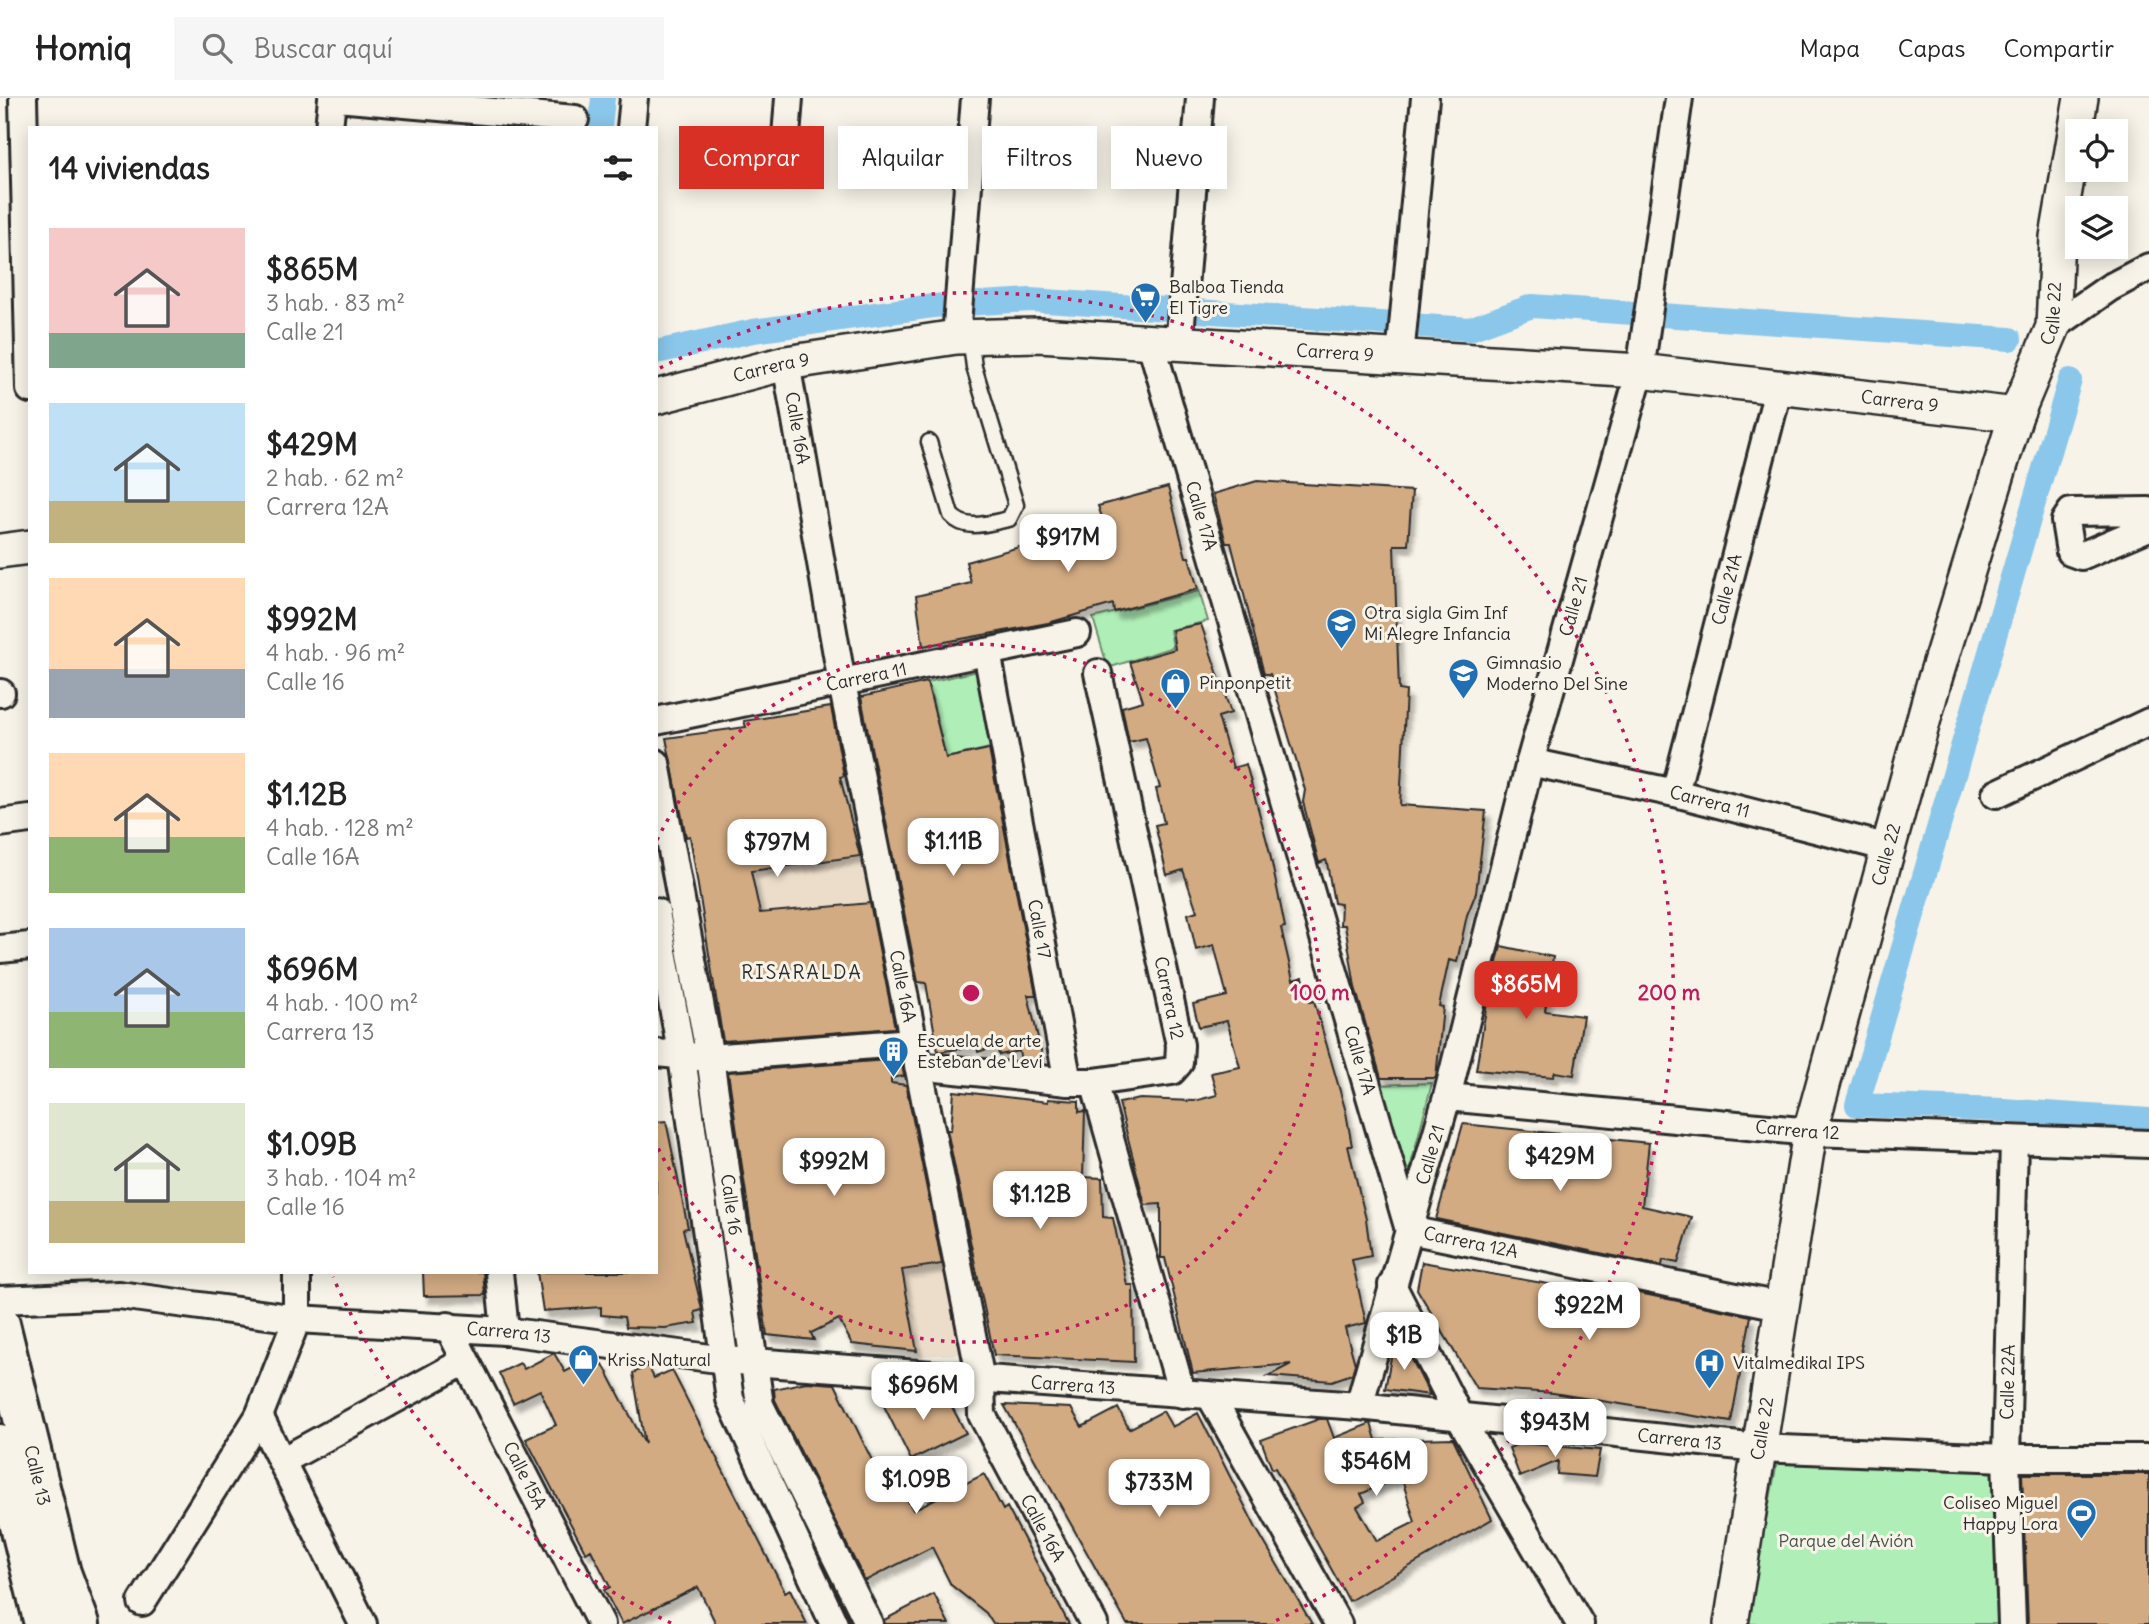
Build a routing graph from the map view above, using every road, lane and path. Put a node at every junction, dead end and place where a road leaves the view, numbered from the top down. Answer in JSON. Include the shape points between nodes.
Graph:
{"nodes":[{"id":1,"x":23,"y":98,"type":"edge"},
{"id":2,"x":335,"y":98,"type":"edge"},
{"id":3,"x":634,"y":98,"type":"edge"},
{"id":4,"x":789,"y":98,"type":"edge"},
{"id":5,"x":975,"y":98,"type":"edge"},
{"id":6,"x":1200,"y":98,"type":"edge"},
{"id":7,"x":1425,"y":98,"type":"edge"},
{"id":8,"x":1679,"y":98,"type":"edge"},
{"id":9,"x":2081,"y":98,"type":"edge"},
{"id":10,"x":576,"y":115,"type":"edge"},
{"id":11,"x":329,"y":126,"type":"edge"},
{"id":12,"x":631,"y":126,"type":"edge"},
{"id":13,"x":787,"y":126,"type":"edge"},
{"id":14,"x":2149,"y":267,"type":"edge"},
{"id":15,"x":28,"y":306,"type":"edge"},
{"id":16,"x":2053,"y":327,"type":"junction"},
{"id":17,"x":1173,"y":329,"type":"junction"},
{"id":18,"x":961,"y":330,"type":"junction"},
{"id":19,"x":1402,"y":339,"type":"junction"},
{"id":20,"x":786,"y":363,"type":"junction"},
{"id":21,"x":1640,"y":371,"type":"junction"},
{"id":22,"x":1779,"y":386,"type":"junction"},
{"id":23,"x":658,"y":396,"type":"edge"},
{"id":24,"x":2016,"y":415,"type":"junction"},
{"id":25,"x":929,"y":442,"type":"dead end"},
{"id":26,"x":2149,"y":511,"type":"edge"},
{"id":27,"x":2149,"y":527,"type":"edge"},
{"id":28,"x":28,"y":547,"type":"edge"},
{"id":29,"x":0,"y":551,"type":"edge"},
{"id":30,"x":1077,"y":633,"type":"dead end"},
{"id":31,"x":987,"y":652,"type":"junction"},
{"id":32,"x":1098,"y":673,"type":"dead end"},
{"id":33,"x":842,"y":683,"type":"junction"},
{"id":34,"x":658,"y":721,"type":"edge"},
{"id":35,"x":2149,"y":722,"type":"edge"},
{"id":36,"x":1530,"y":762,"type":"junction"},
{"id":37,"x":658,"y":774,"type":"edge"},
{"id":38,"x":1675,"y":793,"type":"junction"},
{"id":39,"x":1996,"y":794,"type":"dead end"},
{"id":40,"x":28,"y":819,"type":"edge"},
{"id":41,"x":0,"y":823,"type":"edge"},
{"id":42,"x":1889,"y":848,"type":"junction"},
{"id":43,"x":658,"y":923,"type":"edge"},
{"id":44,"x":28,"y":946,"type":"edge"},
{"id":45,"x":0,"y":950,"type":"edge"},
{"id":46,"x":658,"y":1054,"type":"edge"},
{"id":47,"x":915,"y":1054,"type":"junction"},
{"id":48,"x":682,"y":1057,"type":"junction"},
{"id":49,"x":710,"y":1058,"type":"junction"},
{"id":50,"x":1081,"y":1082,"type":"junction"},
{"id":51,"x":1447,"y":1097,"type":"junction"},
{"id":52,"x":1810,"y":1132,"type":"junction"},
{"id":53,"x":2014,"y":1142,"type":"junction"},
{"id":54,"x":2149,"y":1144,"type":"edge"},
{"id":55,"x":1409,"y":1230,"type":"junction"},
{"id":56,"x":297,"y":1274,"type":"edge"},
{"id":57,"x":499,"y":1274,"type":"edge"},
{"id":58,"x":118,"y":1284,"type":"edge"},
{"id":59,"x":1392,"y":1285,"type":"junction"},
{"id":60,"x":0,"y":1300,"type":"edge"},
{"id":61,"x":1780,"y":1306,"type":"junction"},
{"id":62,"x":297,"y":1319,"type":"junction"},
{"id":63,"x":0,"y":1324,"type":"edge"},
{"id":64,"x":448,"y":1326,"type":"junction"},
{"id":65,"x":505,"y":1331,"type":"junction"},
{"id":66,"x":725,"y":1360,"type":"junction"},
{"id":67,"x":752,"y":1360,"type":"junction"},
{"id":68,"x":465,"y":1361,"type":"junction"},
{"id":69,"x":981,"y":1380,"type":"junction"},
{"id":70,"x":1182,"y":1394,"type":"junction"},
{"id":71,"x":1211,"y":1397,"type":"junction"},
{"id":72,"x":1359,"y":1406,"type":"junction"},
{"id":73,"x":259,"y":1416,"type":"junction"},
{"id":74,"x":1460,"y":1418,"type":"junction"},
{"id":75,"x":0,"y":1444,"type":"edge"},
{"id":76,"x":1759,"y":1448,"type":"junction"},
{"id":77,"x":2006,"y":1458,"type":"junction"},
{"id":78,"x":2149,"y":1458,"type":"edge"},
{"id":79,"x":282,"y":1461,"type":"junction"},
{"id":80,"x":142,"y":1602,"type":"dead end"},
{"id":81,"x":44,"y":1624,"type":"edge"},
{"id":82,"x":80,"y":1624,"type":"edge"},
{"id":83,"x":363,"y":1624,"type":"edge"},
{"id":84,"x":601,"y":1624,"type":"edge"},
{"id":85,"x":834,"y":1624,"type":"edge"},
{"id":86,"x":869,"y":1624,"type":"edge"},
{"id":87,"x":1094,"y":1624,"type":"edge"},
{"id":88,"x":1338,"y":1624,"type":"edge"},
{"id":89,"x":1580,"y":1624,"type":"edge"},
{"id":90,"x":1731,"y":1624,"type":"edge"},
{"id":91,"x":2012,"y":1624,"type":"edge"}],
"edges":[{"from":1,"to":15,"type":"street"},
{"from":2,"to":10,"type":"street"},
{"from":2,"to":11,"type":"street"},
{"from":3,"to":12,"type":"street"},
{"from":4,"to":13,"type":"street"},
{"from":5,"to":18,"type":"street","via":[[960,282]]},
{"from":6,"to":17,"type":"street","name":"Calle 17A"},
{"from":7,"to":19,"type":"street"},
{"from":8,"to":21,"type":"street","name":"Calle 21"},
{"from":9,"to":16,"type":"street","name":"Calle 22","via":[[2057,237]]},
{"from":14,"to":16,"type":"street"},
{"from":16,"to":24,"type":"street","name":"Calle 22"},
{"from":17,"to":18,"type":"street","name":"Carrera 9","via":[[1039,335]]},
{"from":17,"to":19,"type":"street","name":"Carrera 9"},
{"from":17,"to":55,"type":"street","name":"Calle 17A"},
{"from":18,"to":20,"type":"street","name":"Carrera 9"},
{"from":18,"to":25,"type":"lane","via":[[1016,505],[1009,519],[967,526],[958,523],[951,515]]},
{"from":19,"to":21,"type":"street","name":"Carrera 9"},
{"from":20,"to":23,"type":"street","name":"Carrera 9"},
{"from":20,"to":33,"type":"street","name":"Calle 16A"},
{"from":21,"to":22,"type":"street","name":"Carrera 9"},
{"from":21,"to":36,"type":"street","name":"Calle 21"},
{"from":22,"to":24,"type":"street","name":"Carrera 9"},
{"from":22,"to":38,"type":"street","name":"Calle 21A"},
{"from":24,"to":42,"type":"street","name":"Calle 22","via":[[1934,682]]},
{"from":26,"to":27,"type":"street","via":[[2071,512],[2065,522],[2070,552],[2081,556]]},
{"from":28,"to":29,"type":"street"},
{"from":30,"to":31,"type":"street","name":"Carrera 11"},
{"from":31,"to":33,"type":"street","name":"Carrera 11"},
{"from":31,"to":50,"type":"street","name":"Calle 17"},
{"from":32,"to":50,"type":"street","name":"Carrera 12","via":[[1180,1045],[1179,1063],[1172,1071]]},
{"from":33,"to":34,"type":"street","name":"Carrera 11"},
{"from":33,"to":47,"type":"street","name":"Calle 16A"},
{"from":35,"to":39,"type":"street"},
{"from":36,"to":38,"type":"street","name":"Carrera 11"},
{"from":36,"to":51,"type":"street","name":"Calle 21"},
{"from":37,"to":49,"type":"street","name":"Calle 16"},
{"from":38,"to":42,"type":"street","name":"Carrera 11"},
{"from":40,"to":41,"type":"street"},
{"from":42,"to":52,"type":"street","name":"Calle 22"},
{"from":43,"to":48,"type":"street","name":"Calle 16"},
{"from":44,"to":45,"type":"street"},
{"from":46,"to":48,"type":"street","name":"Carrera 12"},
{"from":47,"to":49,"type":"street","name":"Carrera 12"},
{"from":47,"to":50,"type":"street","name":"Carrera 12"},
{"from":47,"to":69,"type":"street","name":"Calle 16A"},
{"from":48,"to":49,"type":"street","name":"Carrera 12"},
{"from":48,"to":66,"type":"street","name":"Calle 16"},
{"from":49,"to":67,"type":"street","name":"Calle 16"},
{"from":50,"to":70,"type":"street","name":"Calle 17"},
{"from":51,"to":52,"type":"street","name":"Carrera 12"},
{"from":51,"to":55,"type":"street","name":"Calle 21"},
{"from":52,"to":53,"type":"street","name":"Carrera 12"},
{"from":52,"to":61,"type":"street","name":"Calle 22"},
{"from":53,"to":54,"type":"street","name":"Carrera 12"},
{"from":53,"to":77,"type":"street","name":"Calle 22A"},
{"from":55,"to":59,"type":"street"},
{"from":55,"to":61,"type":"street","name":"Carrera 12A"},
{"from":56,"to":62,"type":"street"},
{"from":57,"to":65,"type":"street"},
{"from":58,"to":60,"type":"street","name":"Carrera 13"},
{"from":58,"to":62,"type":"street","name":"Carrera 13"},
{"from":59,"to":72,"type":"street"},
{"from":59,"to":74,"type":"street"},
{"from":61,"to":76,"type":"street","name":"Calle 22"},
{"from":62,"to":64,"type":"street","name":"Carrera 13"},
{"from":62,"to":73,"type":"street"},
{"from":63,"to":82,"type":"main road","name":"Calle 13","via":[[61,1573]]},
{"from":64,"to":65,"type":"street","name":"Carrera 13"},
{"from":64,"to":68,"type":"street","name":"Calle 15A"},
{"from":65,"to":66,"type":"street","name":"Carrera 13"},
{"from":66,"to":67,"type":"street","name":"Carrera 13"},
{"from":66,"to":85,"type":"street","name":"Calle 16","via":[[730,1399]]},
{"from":67,"to":69,"type":"street","name":"Carrera 13"},
{"from":67,"to":86,"type":"street","name":"Calle 16","via":[[760,1405]]},
{"from":68,"to":79,"type":"street"},
{"from":68,"to":84,"type":"street","name":"Calle 15A"},
{"from":69,"to":70,"type":"street","name":"Carrera 13"},
{"from":69,"to":87,"type":"street","name":"Calle 16A","via":[[982,1415]]},
{"from":70,"to":71,"type":"street","name":"Carrera 13"},
{"from":71,"to":72,"type":"street","name":"Carrera 13"},
{"from":71,"to":88,"type":"street"},
{"from":72,"to":74,"type":"street","name":"Carrera 13"},
{"from":73,"to":79,"type":"street"},
{"from":73,"to":80,"type":"street"},
{"from":74,"to":76,"type":"street","name":"Carrera 13"},
{"from":74,"to":89,"type":"street"},
{"from":75,"to":81,"type":"main road","name":"Calle 13"},
{"from":76,"to":77,"type":"street","name":"Carrera 13"},
{"from":76,"to":90,"type":"street","name":"Calle 22"},
{"from":77,"to":78,"type":"street","name":"Carrera 13"},
{"from":77,"to":91,"type":"street","name":"Calle 22A"},
{"from":79,"to":83,"type":"street"}]}
